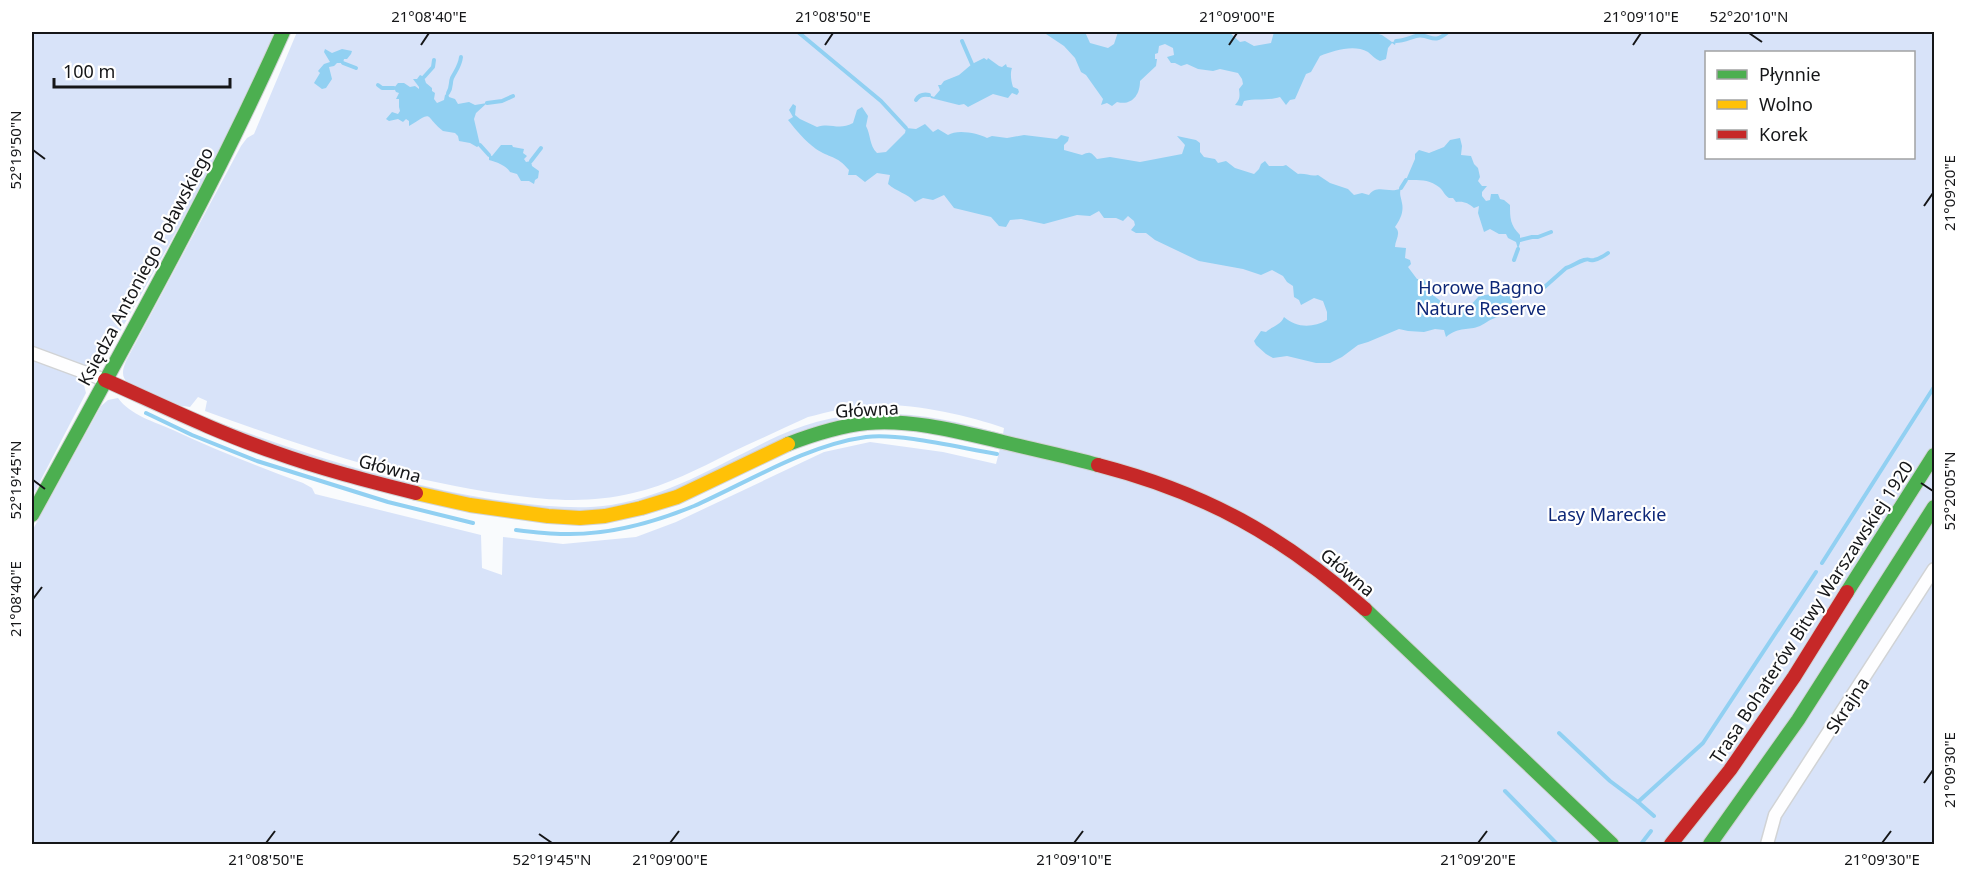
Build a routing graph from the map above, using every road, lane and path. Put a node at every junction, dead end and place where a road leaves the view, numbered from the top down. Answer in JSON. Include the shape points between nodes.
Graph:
{"nodes":[{"id":1,"x":283,"y":32,"type":"edge"},
{"id":2,"x":32,"y":353,"type":"edge"},
{"id":3,"x":105,"y":380,"type":"junction"},
{"id":4,"x":1935,"y":455,"type":"edge"},
{"id":5,"x":1935,"y":507,"type":"edge"},
{"id":6,"x":32,"y":515,"type":"edge"},
{"id":7,"x":1935,"y":569,"type":"edge"},
{"id":8,"x":1612,"y":844,"type":"edge"},
{"id":9,"x":1671,"y":844,"type":"edge"},
{"id":10,"x":1710,"y":844,"type":"edge"},
{"id":11,"x":1767,"y":844,"type":"edge"}],
"edges":[{"from":1,"to":3,"type":"main road","name":"Księdza Antoniego Poławskiego","via":[[237,133]]},
{"from":2,"to":3,"type":"street","name":"Główna"},
{"from":3,"to":6,"type":"main road","name":"Księdza Antoniego Poławskiego"},
{"from":3,"to":8,"type":"main road","name":"Główna","via":[[264,449],[318,467],[436,499],[548,517],[586,518],[663,502],[805,436],[865,423],[936,428],[1136,475],[1235,516],[1317,567]]},
{"from":4,"to":9,"type":"main road","name":"Trasa Bohaterów Bitwy Warszawskiej 1920","via":[[1794,678],[1730,770]]},
{"from":5,"to":10,"type":"main road","via":[[1831,671]]},
{"from":7,"to":11,"type":"street","name":"Skrajna","via":[[1775,814]]}]}
